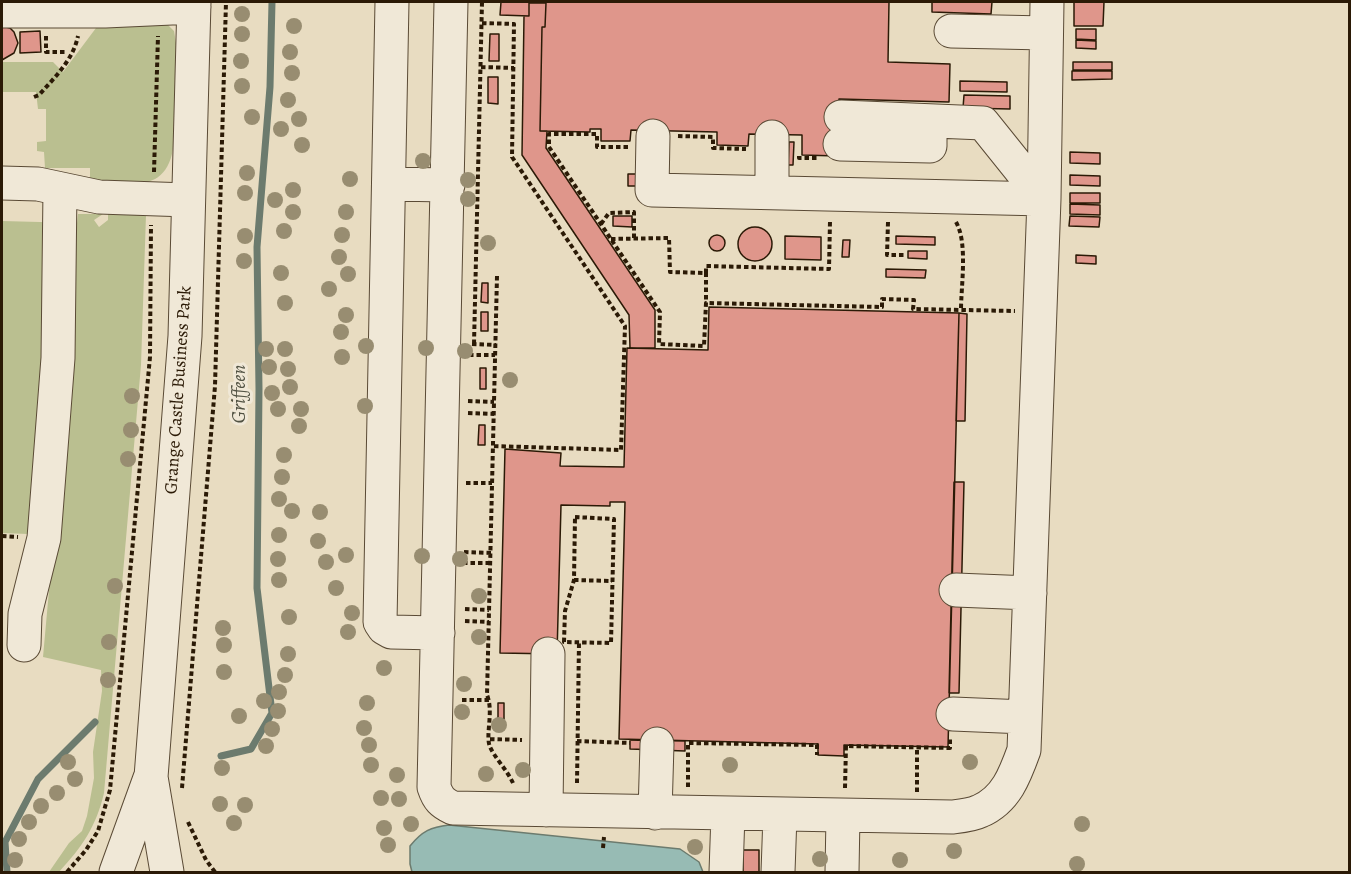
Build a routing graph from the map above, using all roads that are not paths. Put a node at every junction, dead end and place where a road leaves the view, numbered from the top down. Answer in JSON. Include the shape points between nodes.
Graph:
{"nodes":[{"id":1,"x":392,"y":2,"type":"edge"},
{"id":2,"x":451,"y":2,"type":"edge"},
{"id":3,"x":194,"y":4,"type":"edge"},
{"id":4,"x":2,"y":11,"type":"edge"},
{"id":5,"x":1046,"y":17,"type":"edge"},
{"id":6,"x":951,"y":31,"type":"dead end"},
{"id":7,"x":653,"y":136,"type":"road end"},
{"id":8,"x":772,"y":137,"type":"road end"},
{"id":9,"x":833,"y":140,"type":"road end"},
{"id":10,"x":2,"y":183,"type":"edge"},
{"id":11,"x":389,"y":184,"type":"junction"},
{"id":12,"x":448,"y":185,"type":"junction"},
{"id":13,"x":60,"y":189,"type":"junction"},
{"id":14,"x":772,"y":192,"type":"junction"},
{"id":15,"x":1044,"y":199,"type":"junction"},
{"id":16,"x":188,"y":200,"type":"junction"},
{"id":17,"x":956,"y":590,"type":"dead end"},
{"id":18,"x":1030,"y":593,"type":"junction"},
{"id":19,"x":17,"y":624,"type":"edge"},
{"id":20,"x":438,"y":633,"type":"junction"},
{"id":21,"x":548,"y":654,"type":"dead end"},
{"id":22,"x":1025,"y":708,"type":"junction"},
{"id":23,"x":953,"y":715,"type":"road end"},
{"id":24,"x":657,"y":744,"type":"dead end"},
{"id":25,"x":151,"y":777,"type":"junction"},
{"id":26,"x":844,"y":805,"type":"junction"},
{"id":27,"x":546,"y":810,"type":"junction"},
{"id":28,"x":655,"y":813,"type":"junction"},
{"id":29,"x":728,"y":814,"type":"junction"},
{"id":30,"x":780,"y":815,"type":"junction"},
{"id":31,"x":116,"y":873,"type":"edge"},
{"id":32,"x":130,"y":873,"type":"edge"},
{"id":33,"x":138,"y":873,"type":"edge"},
{"id":34,"x":167,"y":873,"type":"edge"},
{"id":35,"x":726,"y":873,"type":"edge"},
{"id":36,"x":778,"y":873,"type":"edge"},
{"id":37,"x":842,"y":873,"type":"edge"}],
"edges":[{"from":1,"to":11,"type":"street"},
{"from":2,"to":12,"type":"street"},
{"from":3,"to":4,"type":"street"},
{"from":3,"to":16,"type":"street","name":"Grange Castle Business Park"},
{"from":5,"to":6,"type":"street"},
{"from":5,"to":15,"type":"street"},
{"from":7,"to":14,"type":"street","via":[[652,190]]},
{"from":8,"to":14,"type":"street"},
{"from":9,"to":15,"type":"street","via":[[930,121],[983,123]]},
{"from":10,"to":13,"type":"street"},
{"from":11,"to":12,"type":"street"},
{"from":11,"to":20,"type":"street","via":[[380,622],[391,632]]},
{"from":12,"to":20,"type":"street"},
{"from":13,"to":16,"type":"street","via":[[99,197]]},
{"from":13,"to":19,"type":"street","via":[[58,358],[44,538]]},
{"from":14,"to":15,"type":"street"},
{"from":15,"to":18,"type":"street"},
{"from":16,"to":25,"type":"street","name":"Grange Castle Business Park","via":[[185,336]]},
{"from":17,"to":18,"type":"street"},
{"from":18,"to":22,"type":"street"},
{"from":20,"to":27,"type":"street","via":[[434,787],[437,796],[453,808]]},
{"from":21,"to":27,"type":"street"},
{"from":22,"to":23,"type":"street"},
{"from":22,"to":26,"type":"street","via":[[1024,750],[1014,777],[1001,797],[980,812],[952,818]]},
{"from":24,"to":28,"type":"street"},
{"from":25,"to":31,"type":"street","name":"Grange Castle Business Park"},
{"from":25,"to":34,"type":"street","name":"Grange Castle Business Park"},
{"from":26,"to":30,"type":"street"},
{"from":26,"to":37,"type":"street"},
{"from":27,"to":28,"type":"street"},
{"from":28,"to":29,"type":"street"},
{"from":29,"to":30,"type":"street"},
{"from":29,"to":35,"type":"street"},
{"from":30,"to":36,"type":"street"},
{"from":32,"to":33,"type":"street"}]}
